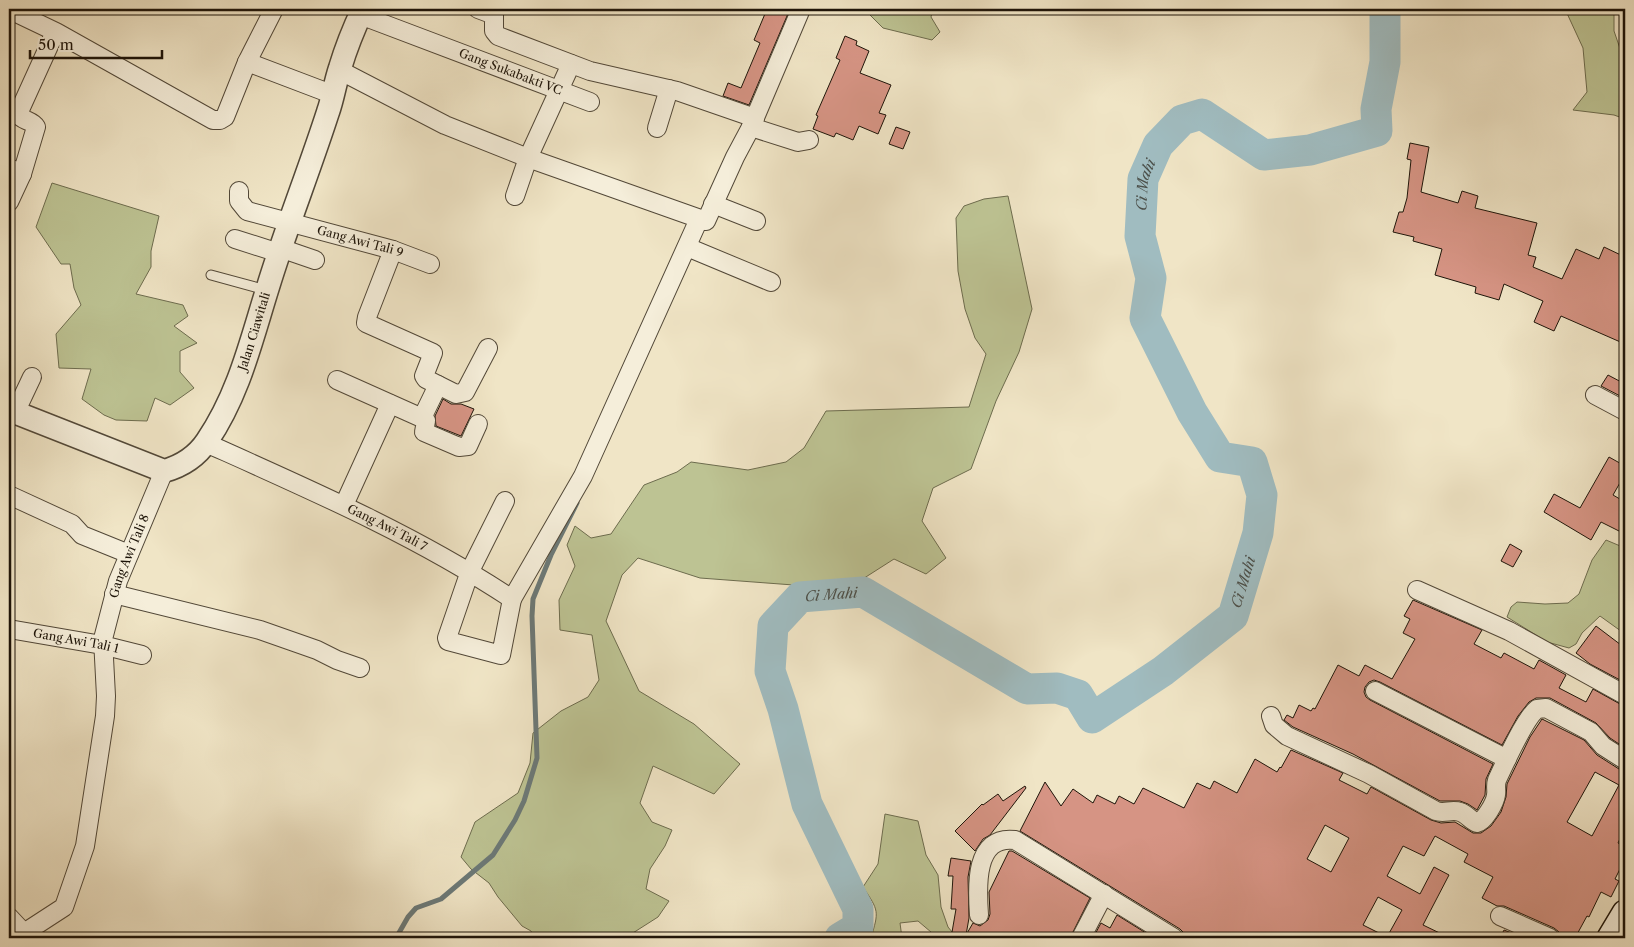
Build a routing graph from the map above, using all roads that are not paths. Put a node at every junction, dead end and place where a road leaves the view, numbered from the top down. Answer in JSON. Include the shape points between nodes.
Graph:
{"nodes":[{"id":1,"x":274,"y":9,"type":"edge"},
{"id":2,"x":478,"y":9,"type":"edge"},
{"id":3,"x":801,"y":9,"type":"edge"},
{"id":4,"x":9,"y":12,"type":"edge"},
{"id":5,"x":362,"y":12,"type":"edge"},
{"id":6,"x":52,"y":39,"type":"dead end"},
{"id":7,"x":247,"y":62,"type":"junction"},
{"id":8,"x":571,"y":64,"type":"junction"},
{"id":9,"x":339,"y":70,"type":"junction"},
{"id":10,"x":669,"y":89,"type":"junction"},
{"id":11,"x":559,"y":90,"type":"junction"},
{"id":12,"x":334,"y":95,"type":"junction"},
{"id":13,"x":590,"y":102,"type":"dead end"},
{"id":14,"x":753,"y":122,"type":"junction"},
{"id":15,"x":657,"y":128,"type":"dead end"},
{"id":16,"x":809,"y":140,"type":"dead end"},
{"id":17,"x":528,"y":158,"type":"junction"},
{"id":18,"x":16,"y":171,"type":"edge"},
{"id":19,"x":239,"y":191,"type":"dead end"},
{"id":20,"x":515,"y":196,"type":"dead end"},
{"id":21,"x":9,"y":202,"type":"edge"},
{"id":22,"x":713,"y":204,"type":"junction"},
{"id":23,"x":699,"y":219,"type":"junction"},
{"id":24,"x":756,"y":221,"type":"dead end"},
{"id":25,"x":290,"y":222,"type":"junction"},
{"id":26,"x":235,"y":239,"type":"dead end"},
{"id":27,"x":687,"y":247,"type":"junction"},
{"id":28,"x":280,"y":250,"type":"junction"},
{"id":29,"x":393,"y":250,"type":"junction"},
{"id":30,"x":315,"y":260,"type":"dead end"},
{"id":31,"x":430,"y":264,"type":"dead end"},
{"id":32,"x":211,"y":275,"type":"dead end"},
{"id":33,"x":771,"y":282,"type":"dead end"},
{"id":34,"x":267,"y":290,"type":"junction"},
{"id":35,"x":488,"y":348,"type":"dead end"},
{"id":36,"x":32,"y":377,"type":"dead end"},
{"id":37,"x":337,"y":380,"type":"dead end"},
{"id":38,"x":438,"y":385,"type":"junction"},
{"id":39,"x":1595,"y":395,"type":"dead end"},
{"id":40,"x":390,"y":404,"type":"junction"},
{"id":41,"x":1625,"y":411,"type":"edge"},
{"id":42,"x":12,"y":412,"type":"edge"},
{"id":43,"x":422,"y":418,"type":"junction"},
{"id":44,"x":478,"y":424,"type":"dead end"},
{"id":45,"x":206,"y":443,"type":"junction"},
{"id":46,"x":164,"y":471,"type":"junction"},
{"id":47,"x":9,"y":495,"type":"edge"},
{"id":48,"x":505,"y":501,"type":"dead end"},
{"id":49,"x":344,"y":505,"type":"junction"},
{"id":50,"x":129,"y":554,"type":"junction"},
{"id":51,"x":470,"y":572,"type":"junction"},
{"id":52,"x":1417,"y":590,"type":"dead end"},
{"id":53,"x":114,"y":594,"type":"junction"},
{"id":54,"x":512,"y":599,"type":"junction"},
{"id":55,"x":9,"y":629,"type":"edge"},
{"id":56,"x":102,"y":645,"type":"junction"},
{"id":57,"x":142,"y":655,"type":"dead end"},
{"id":58,"x":360,"y":668,"type":"dead end"},
{"id":59,"x":1375,"y":691,"type":"dead end"},
{"id":60,"x":1625,"y":695,"type":"edge"},
{"id":61,"x":1271,"y":716,"type":"dead end"},
{"id":62,"x":1507,"y":759,"type":"junction"},
{"id":63,"x":1625,"y":760,"type":"edge"},
{"id":64,"x":1104,"y":894,"type":"junction"},
{"id":65,"x":980,"y":915,"type":"dead end"},
{"id":66,"x":1500,"y":916,"type":"dead end"},
{"id":67,"x":9,"y":917,"type":"edge"},
{"id":68,"x":25,"y":936,"type":"edge"},
{"id":69,"x":1081,"y":938,"type":"edge"},
{"id":70,"x":1174,"y":938,"type":"edge"},
{"id":71,"x":1550,"y":938,"type":"edge"}],
"edges":[{"from":1,"to":7,"type":"street"},
{"from":2,"to":8,"type":"street","via":[[494,15],[494,31],[498,36]]},
{"from":3,"to":14,"type":"street"},
{"from":4,"to":7,"type":"street","via":[[56,32],[214,120],[225,117]]},
{"from":5,"to":9,"type":"street","name":"Jalan Ciawitali"},
{"from":5,"to":11,"type":"street","name":"Gang Sukabakti VC"},
{"from":6,"to":18,"type":"street","via":[[18,114],[36,127]]},
{"from":7,"to":12,"type":"street"},
{"from":8,"to":10,"type":"street"},
{"from":8,"to":11,"type":"street"},
{"from":9,"to":12,"type":"street","name":"Jalan Ciawitali"},
{"from":9,"to":17,"type":"street","via":[[445,125]]},
{"from":10,"to":14,"type":"street"},
{"from":10,"to":15,"type":"street"},
{"from":11,"to":13,"type":"street","name":"Gang Sukabakti VC"},
{"from":11,"to":17,"type":"street"},
{"from":12,"to":25,"type":"street","name":"Jalan Ciawitali"},
{"from":14,"to":16,"type":"street","via":[[798,142]]},
{"from":14,"to":22,"type":"street"},
{"from":17,"to":20,"type":"street"},
{"from":17,"to":23,"type":"street"},
{"from":18,"to":21,"type":"street"},
{"from":19,"to":25,"type":"street","name":"Gang Awi Tali 9","via":[[239,201],[244,209]]},
{"from":22,"to":23,"type":"street","via":[[706,221]]},
{"from":22,"to":24,"type":"street"},
{"from":23,"to":27,"type":"street"},
{"from":25,"to":28,"type":"street","name":"Jalan Ciawitali"},
{"from":25,"to":29,"type":"street","name":"Gang Awi Tali 9"},
{"from":26,"to":28,"type":"street"},
{"from":27,"to":33,"type":"street"},
{"from":27,"to":54,"type":"street","via":[[583,476]]},
{"from":28,"to":30,"type":"street"},
{"from":28,"to":34,"type":"street","name":"Jalan Ciawitali"},
{"from":29,"to":31,"type":"street","name":"Gang Awi Tali 9"},
{"from":29,"to":38,"type":"street","via":[[366,323],[433,354],[424,376]]},
{"from":32,"to":34,"type":"lane"},
{"from":34,"to":45,"type":"street","name":"Jalan Ciawitali","via":[[236,387]]},
{"from":35,"to":38,"type":"street","via":[[464,392],[456,394]]},
{"from":36,"to":42,"type":"street"},
{"from":37,"to":40,"type":"street"},
{"from":38,"to":43,"type":"street"},
{"from":39,"to":41,"type":"street"},
{"from":40,"to":43,"type":"street"},
{"from":40,"to":49,"type":"street"},
{"from":42,"to":46,"type":"street"},
{"from":43,"to":44,"type":"street","via":[[426,421],[424,432],[464,448]]},
{"from":45,"to":46,"type":"street","name":"Jalan Ciawitali","via":[[193,457]]},
{"from":45,"to":49,"type":"street","name":"Gang Awi Tali 7"},
{"from":46,"to":50,"type":"street","name":"Gang Awi Tali 8"},
{"from":47,"to":50,"type":"street","via":[[72,524],[82,535]]},
{"from":48,"to":51,"type":"street"},
{"from":49,"to":51,"type":"street","name":"Gang Awi Tali 7"},
{"from":50,"to":53,"type":"street","name":"Gang Awi Tali 8"},
{"from":51,"to":54,"type":"street","name":"Gang Awi Tali 7"},
{"from":51,"to":54,"type":"street","via":[[448,641],[501,655]]},
{"from":52,"to":60,"type":"street","via":[[1509,631]]},
{"from":53,"to":56,"type":"street","name":"Gang Awi Tali 8"},
{"from":53,"to":58,"type":"street","via":[[260,630]]},
{"from":55,"to":56,"type":"street","name":"Gang Awi Tali 1"},
{"from":56,"to":57,"type":"street","name":"Gang Awi Tali 1"},
{"from":56,"to":68,"type":"street","name":"Gang Awi Tali 8","via":[[105,716],[85,846],[64,907]]},
{"from":59,"to":62,"type":"street"},
{"from":61,"to":62,"type":"street","via":[[1274,725],[1287,736],[1369,774],[1440,813],[1464,812],[1477,823],[1484,821]]},
{"from":62,"to":63,"type":"street","via":[[1534,711],[1546,708],[1592,732],[1603,746]]},
{"from":64,"to":65,"type":"street","via":[[1016,840],[999,840],[987,850],[980,872]]},
{"from":64,"to":69,"type":"street"},
{"from":64,"to":70,"type":"street"},
{"from":66,"to":71,"type":"street"},
{"from":67,"to":68,"type":"street"}]}
